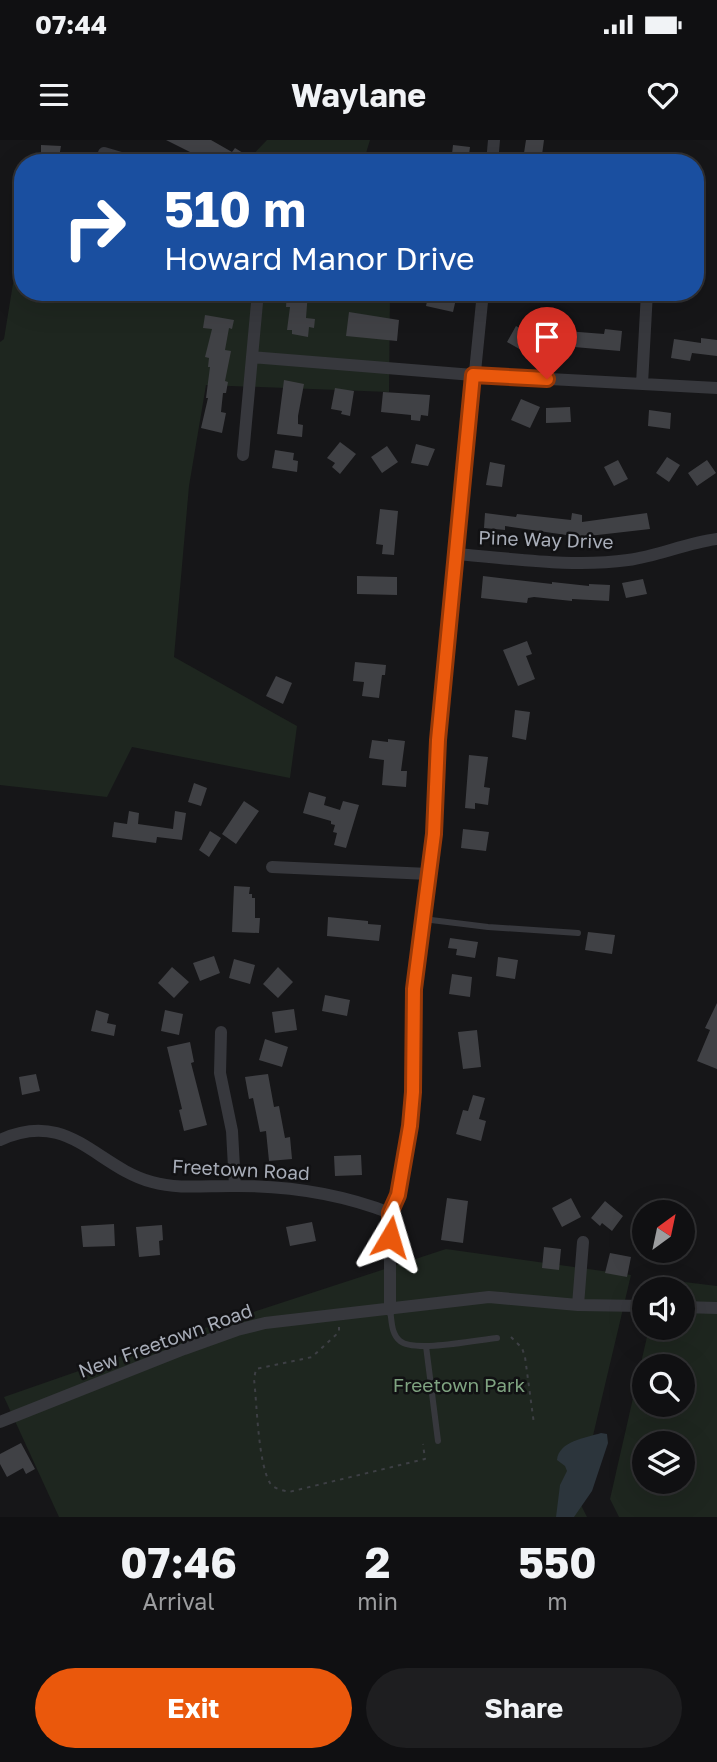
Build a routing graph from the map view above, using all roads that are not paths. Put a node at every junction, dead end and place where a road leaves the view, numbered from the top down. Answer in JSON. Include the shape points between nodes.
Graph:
{"nodes":[{"id":1,"x":104,"y":153,"type":"dead end"},
{"id":2,"x":107,"y":154,"type":"edge"},
{"id":3,"x":257,"y":301,"type":"edge"},
{"id":4,"x":482,"y":301,"type":"edge"},
{"id":5,"x":646,"y":301,"type":"edge"},
{"id":6,"x":253,"y":356,"type":"junction"},
{"id":7,"x":473,"y":375,"type":"junction"},
{"id":8,"x":642,"y":384,"type":"junction"},
{"id":9,"x":717,"y":388,"type":"edge"},
{"id":10,"x":243,"y":454,"type":"dead end"},
{"id":11,"x":717,"y":539,"type":"edge"},
{"id":12,"x":456,"y":554,"type":"junction"},
{"id":13,"x":272,"y":867,"type":"dead end"},
{"id":14,"x":429,"y":874,"type":"junction"},
{"id":15,"x":423,"y":919,"type":"junction"},
{"id":16,"x":578,"y":933,"type":"dead end"},
{"id":17,"x":221,"y":1031,"type":"dead end"},
{"id":18,"x":0,"y":1140,"type":"edge"},
{"id":19,"x":236,"y":1186,"type":"junction"},
{"id":20,"x":390,"y":1213,"type":"junction"},
{"id":21,"x":583,"y":1242,"type":"dead end"},
{"id":22,"x":578,"y":1305,"type":"junction"},
{"id":23,"x":632,"y":1306,"type":"edge"},
{"id":24,"x":695,"y":1307,"type":"edge"},
{"id":25,"x":717,"y":1308,"type":"edge"},
{"id":26,"x":390,"y":1310,"type":"junction"},
{"id":27,"x":497,"y":1338,"type":"dead end"},
{"id":28,"x":426,"y":1346,"type":"junction"},
{"id":29,"x":0,"y":1422,"type":"edge"},
{"id":30,"x":438,"y":1441,"type":"dead end"}],
"edges":[{"from":1,"to":2,"type":"street"},
{"from":3,"to":6,"type":"street"},
{"from":4,"to":7,"type":"street"},
{"from":5,"to":8,"type":"street"},
{"from":6,"to":7,"type":"street"},
{"from":6,"to":10,"type":"street"},
{"from":7,"to":8,"type":"street"},
{"from":7,"to":12,"type":"street"},
{"from":8,"to":9,"type":"street"},
{"from":11,"to":12,"type":"street","name":"Pine Way Drive","via":[[646,557],[602,562]]},
{"from":12,"to":14,"type":"street"},
{"from":13,"to":14,"type":"street"},
{"from":14,"to":15,"type":"street"},
{"from":15,"to":16,"type":"lane"},
{"from":15,"to":20,"type":"street","via":[[414,989],[410,1126],[398,1195]]},
{"from":17,"to":19,"type":"street","via":[[220,1073],[232,1131]]},
{"from":18,"to":19,"type":"street","name":"Freetown Road","via":[[14,1133],[49,1131],[84,1144],[152,1182]]},
{"from":19,"to":20,"type":"street","name":"Freetown Road","via":[[310,1190]]},
{"from":20,"to":26,"type":"street"},
{"from":21,"to":22,"type":"street"},
{"from":22,"to":23,"type":"street"},
{"from":22,"to":26,"type":"street","via":[[489,1297]]},
{"from":24,"to":25,"type":"street"},
{"from":26,"to":28,"type":"lane","via":[[397,1339],[406,1346]]},
{"from":26,"to":29,"type":"street","name":"New Freetown Road","via":[[237,1330]]},
{"from":27,"to":28,"type":"lane"},
{"from":28,"to":30,"type":"lane"}]}
